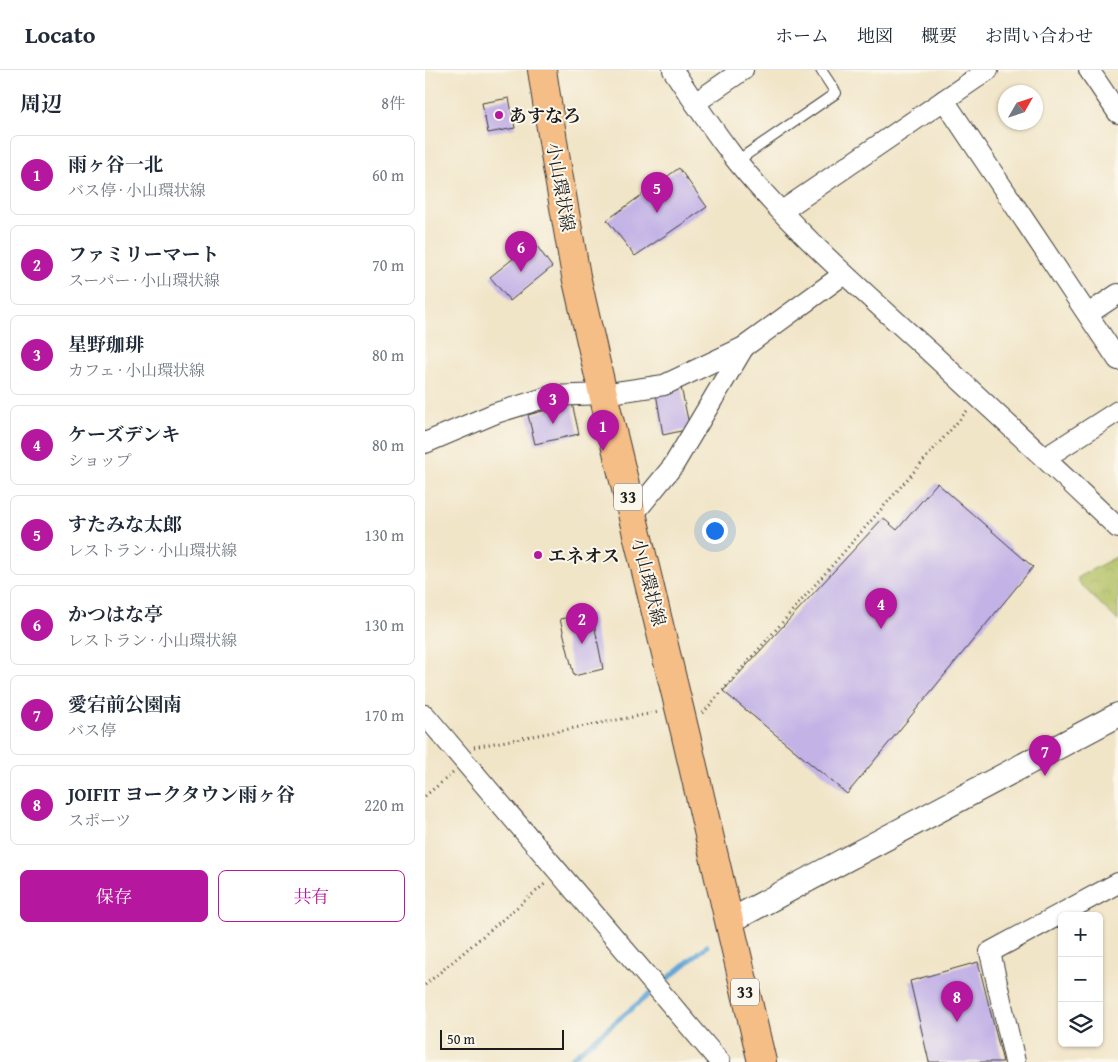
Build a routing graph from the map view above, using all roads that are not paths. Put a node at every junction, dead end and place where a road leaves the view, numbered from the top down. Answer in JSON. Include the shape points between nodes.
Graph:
{"nodes":[{"id":1,"x":542,"y":70,"type":"edge"},
{"id":2,"x":673,"y":70,"type":"edge"},
{"id":3,"x":743,"y":70,"type":"edge"},
{"id":4,"x":821,"y":70,"type":"edge"},
{"id":5,"x":988,"y":70,"type":"edge"},
{"id":6,"x":1089,"y":70,"type":"edge"},
{"id":7,"x":944,"y":100,"type":"junction"},
{"id":8,"x":695,"y":103,"type":"junction"},
{"id":9,"x":1118,"y":113,"type":"edge"},
{"id":10,"x":737,"y":161,"type":"junction"},
{"id":11,"x":781,"y":211,"type":"junction"},
{"id":12,"x":844,"y":274,"type":"junction"},
{"id":13,"x":1118,"y":294,"type":"edge"},
{"id":14,"x":1088,"y":314,"type":"junction"},
{"id":15,"x":744,"y":348,"type":"junction"},
{"id":16,"x":1118,"y":360,"type":"edge"},
{"id":17,"x":603,"y":394,"type":"junction"},
{"id":18,"x":1118,"y":411,"type":"edge"},
{"id":19,"x":425,"y":443,"type":"edge"},
{"id":20,"x":1045,"y":458,"type":"junction"},
{"id":21,"x":633,"y":516,"type":"junction"},
{"id":22,"x":1118,"y":528,"type":"edge"},
{"id":23,"x":425,"y":715,"type":"edge"},
{"id":24,"x":1118,"y":715,"type":"edge"},
{"id":25,"x":1118,"y":882,"type":"edge"},
{"id":26,"x":730,"y":921,"type":"junction"},
{"id":27,"x":720,"y":1062,"type":"edge"},
{"id":28,"x":762,"y":1062,"type":"edge"},
{"id":29,"x":1015,"y":1062,"type":"edge"}],
"edges":[{"from":1,"to":17,"type":"main road","name":"小山環状線","number":"33","via":[[575,266]]},
{"from":2,"to":8,"type":"street"},
{"from":3,"to":8,"type":"street"},
{"from":4,"to":10,"type":"lane","via":[[836,93]]},
{"from":5,"to":7,"type":"street"},
{"from":6,"to":9,"type":"street"},
{"from":7,"to":11,"type":"street"},
{"from":7,"to":14,"type":"street"},
{"from":8,"to":10,"type":"street"},
{"from":10,"to":11,"type":"street"},
{"from":11,"to":12,"type":"street"},
{"from":12,"to":15,"type":"street"},
{"from":12,"to":20,"type":"street"},
{"from":13,"to":14,"type":"street"},
{"from":14,"to":16,"type":"street"},
{"from":15,"to":17,"type":"street","via":[[664,385]]},
{"from":15,"to":21,"type":"street","via":[[673,466]]},
{"from":17,"to":19,"type":"street","via":[[551,396],[496,413]]},
{"from":17,"to":21,"type":"main road","name":"小山環状線","number":"33"},
{"from":18,"to":20,"type":"street"},
{"from":20,"to":22,"type":"street"},
{"from":21,"to":26,"type":"main road","name":"小山環状線","number":"33"},
{"from":23,"to":27,"type":"street"},
{"from":24,"to":26,"type":"street"},
{"from":25,"to":29,"type":"street","via":[[990,952]]},
{"from":26,"to":28,"type":"main road","name":"小山環状線","number":"33"}]}
